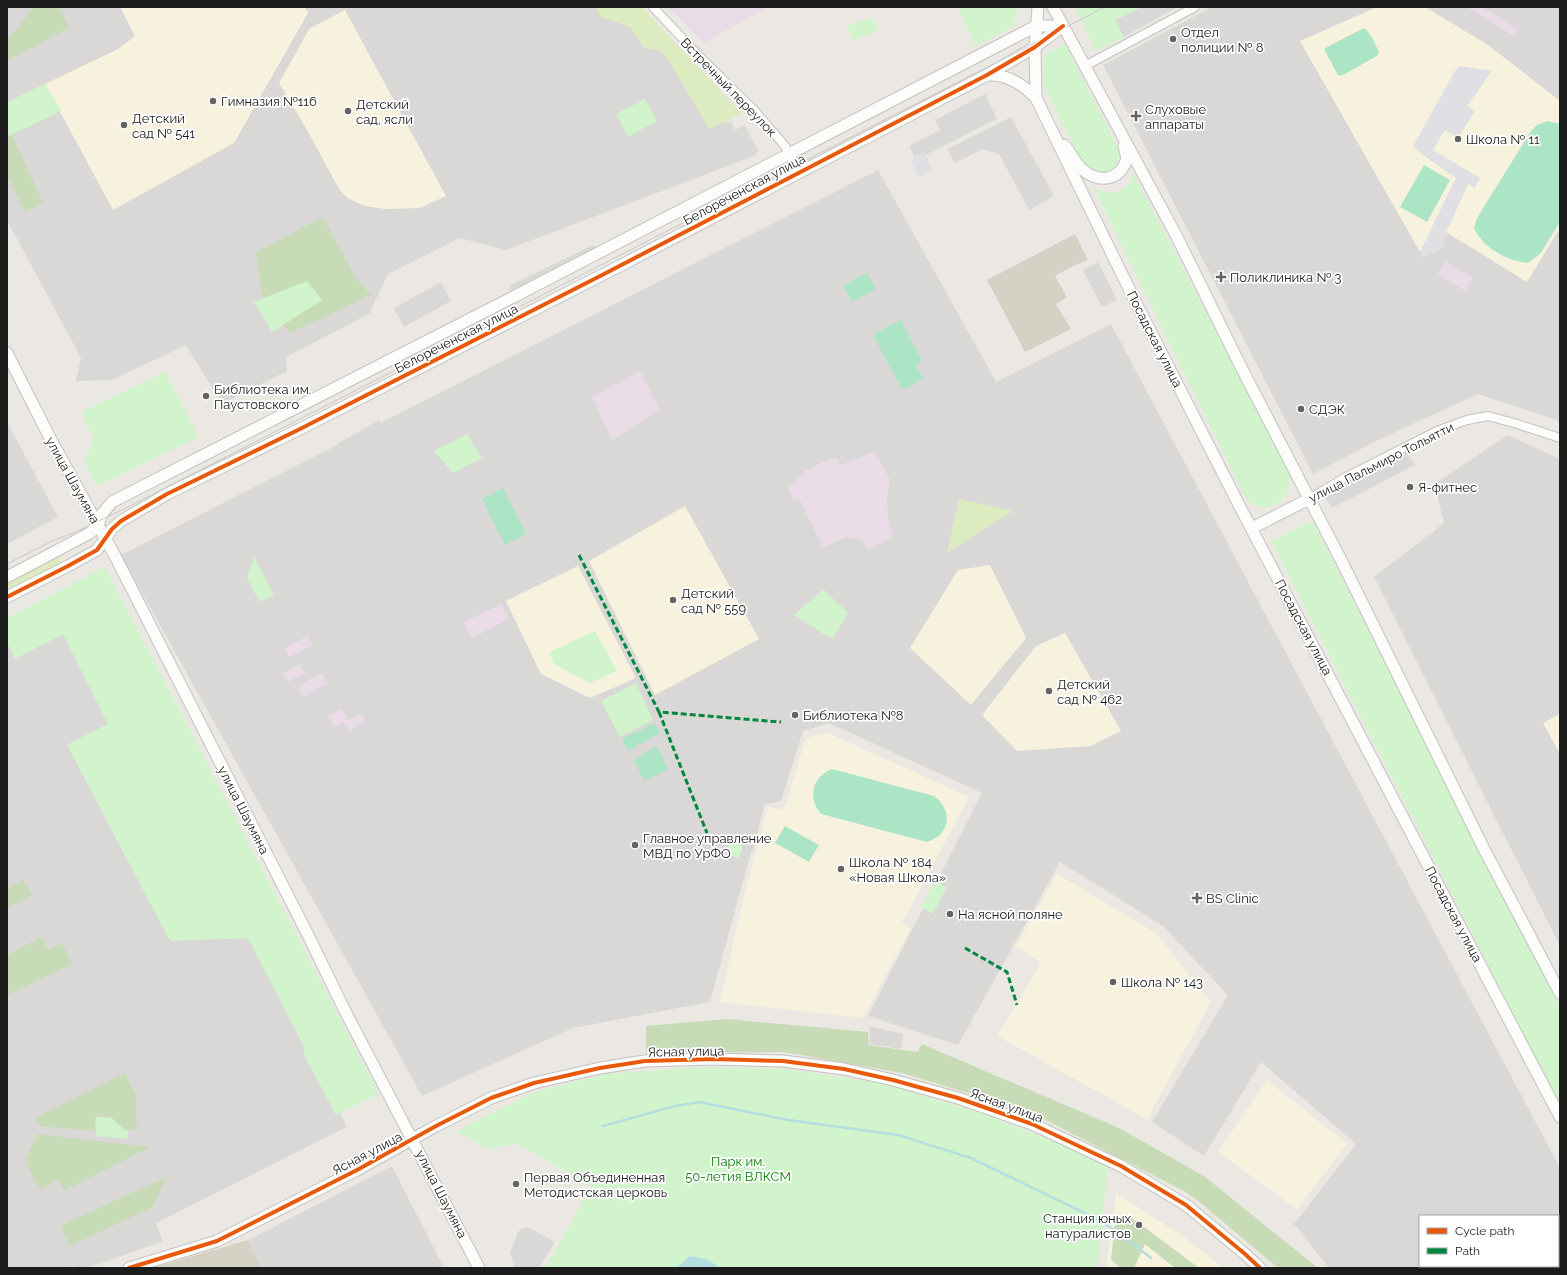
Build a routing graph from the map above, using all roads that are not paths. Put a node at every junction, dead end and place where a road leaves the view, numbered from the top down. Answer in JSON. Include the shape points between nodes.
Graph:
{"nodes":[{"id":1,"x":653,"y":7,"type":"edge"},
{"id":2,"x":1038,"y":7,"type":"edge"},
{"id":3,"x":1053,"y":7,"type":"edge"},
{"id":4,"x":1195,"y":7,"type":"edge"},
{"id":5,"x":1036,"y":26,"type":"junction"},
{"id":6,"x":1063,"y":26,"type":"junction"},
{"id":7,"x":1035,"y":46,"type":"junction"},
{"id":8,"x":1085,"y":66,"type":"junction"},
{"id":9,"x":986,"y":75,"type":"junction"},
{"id":10,"x":1036,"y":98,"type":"junction"},
{"id":11,"x":1109,"y":111,"type":"junction"},
{"id":12,"x":1053,"y":135,"type":"junction"},
{"id":13,"x":790,"y":155,"type":"junction"},
{"id":14,"x":800,"y":171,"type":"junction"},
{"id":15,"x":7,"y":353,"type":"edge"},
{"id":16,"x":1560,"y":438,"type":"edge"},
{"id":17,"x":1309,"y":498,"type":"junction"},
{"id":18,"x":98,"y":525,"type":"junction"},
{"id":19,"x":1252,"y":528,"type":"junction"},
{"id":20,"x":105,"y":539,"type":"junction"},
{"id":21,"x":7,"y":576,"type":"edge"},
{"id":22,"x":7,"y":598,"type":"edge"},
{"id":23,"x":1560,"y":992,"type":"edge"},
{"id":24,"x":1560,"y":1116,"type":"edge"},
{"id":25,"x":414,"y":1140,"type":"junction"},
{"id":26,"x":129,"y":1268,"type":"edge"},
{"id":27,"x":480,"y":1268,"type":"edge"},
{"id":28,"x":1260,"y":1268,"type":"edge"}],
"edges":[{"from":1,"to":13,"type":"street","name":"Встречный переулок","via":[[754,110]]},
{"from":2,"to":5,"type":"street","name":"Посадская улица"},
{"from":3,"to":6,"type":"street","name":"Посадская улица"},
{"from":4,"to":8,"type":"street"},
{"from":5,"to":6,"type":"street"},
{"from":5,"to":7,"type":"street","name":"Посадская улица"},
{"from":5,"to":13,"type":"street","name":"Белореченская улица"},
{"from":6,"to":7,"type":"street"},
{"from":6,"to":8,"type":"street","name":"Посадская улица"},
{"from":7,"to":9,"type":"street"},
{"from":7,"to":10,"type":"street","name":"Посадская улица"},
{"from":8,"to":11,"type":"street","name":"Посадская улица"},
{"from":9,"to":10,"type":"street","name":"Посадская улица","via":[[995,74],[1011,78]]},
{"from":9,"to":14,"type":"street","name":"Белореченская улица"},
{"from":10,"to":12,"type":"street","name":"Посадская улица"},
{"from":11,"to":12,"type":"street","name":"Посадская улица","via":[[1127,159],[1122,170],[1111,177],[1098,177],[1082,169]]},
{"from":11,"to":17,"type":"street","name":"Посадская улица"},
{"from":12,"to":19,"type":"street","name":"Посадская улица","via":[[1134,300]]},
{"from":13,"to":14,"type":"street","name":"Встречный переулок"},
{"from":13,"to":18,"type":"street","name":"Белореченская улица","via":[[112,502],[102,514]]},
{"from":14,"to":20,"type":"street","name":"Белореченская улица","via":[[606,273],[167,494],[121,521],[112,528]]},
{"from":15,"to":18,"type":"street","name":"улица Шаумяна"},
{"from":16,"to":17,"type":"street","name":"улица Пальмиро Тольятти","via":[[1488,416],[1467,420],[1437,431]]},
{"from":17,"to":19,"type":"street","name":"улица Пальмиро Тольятти"},
{"from":17,"to":23,"type":"street","name":"Посадская улица","via":[[1484,849]]},
{"from":18,"to":20,"type":"street","name":"улица Шаумяна"},
{"from":18,"to":21,"type":"street","via":[[77,541]]},
{"from":19,"to":24,"type":"street","name":"Посадская улица"},
{"from":20,"to":22,"type":"street","name":"Белореченская улица","via":[[97,550]]},
{"from":20,"to":25,"type":"street","name":"улица Шаумяна"},
{"from":25,"to":26,"type":"street","name":"Ясная улица","via":[[217,1241]]},
{"from":25,"to":27,"type":"street","name":"улица Шаумяна"},
{"from":25,"to":28,"type":"street","name":"Ясная улица","via":[[491,1098],[534,1083],[600,1068],[644,1061],[715,1059],[783,1061],[844,1069],[958,1098],[1032,1124],[1082,1146],[1133,1172],[1186,1205]]}]}
